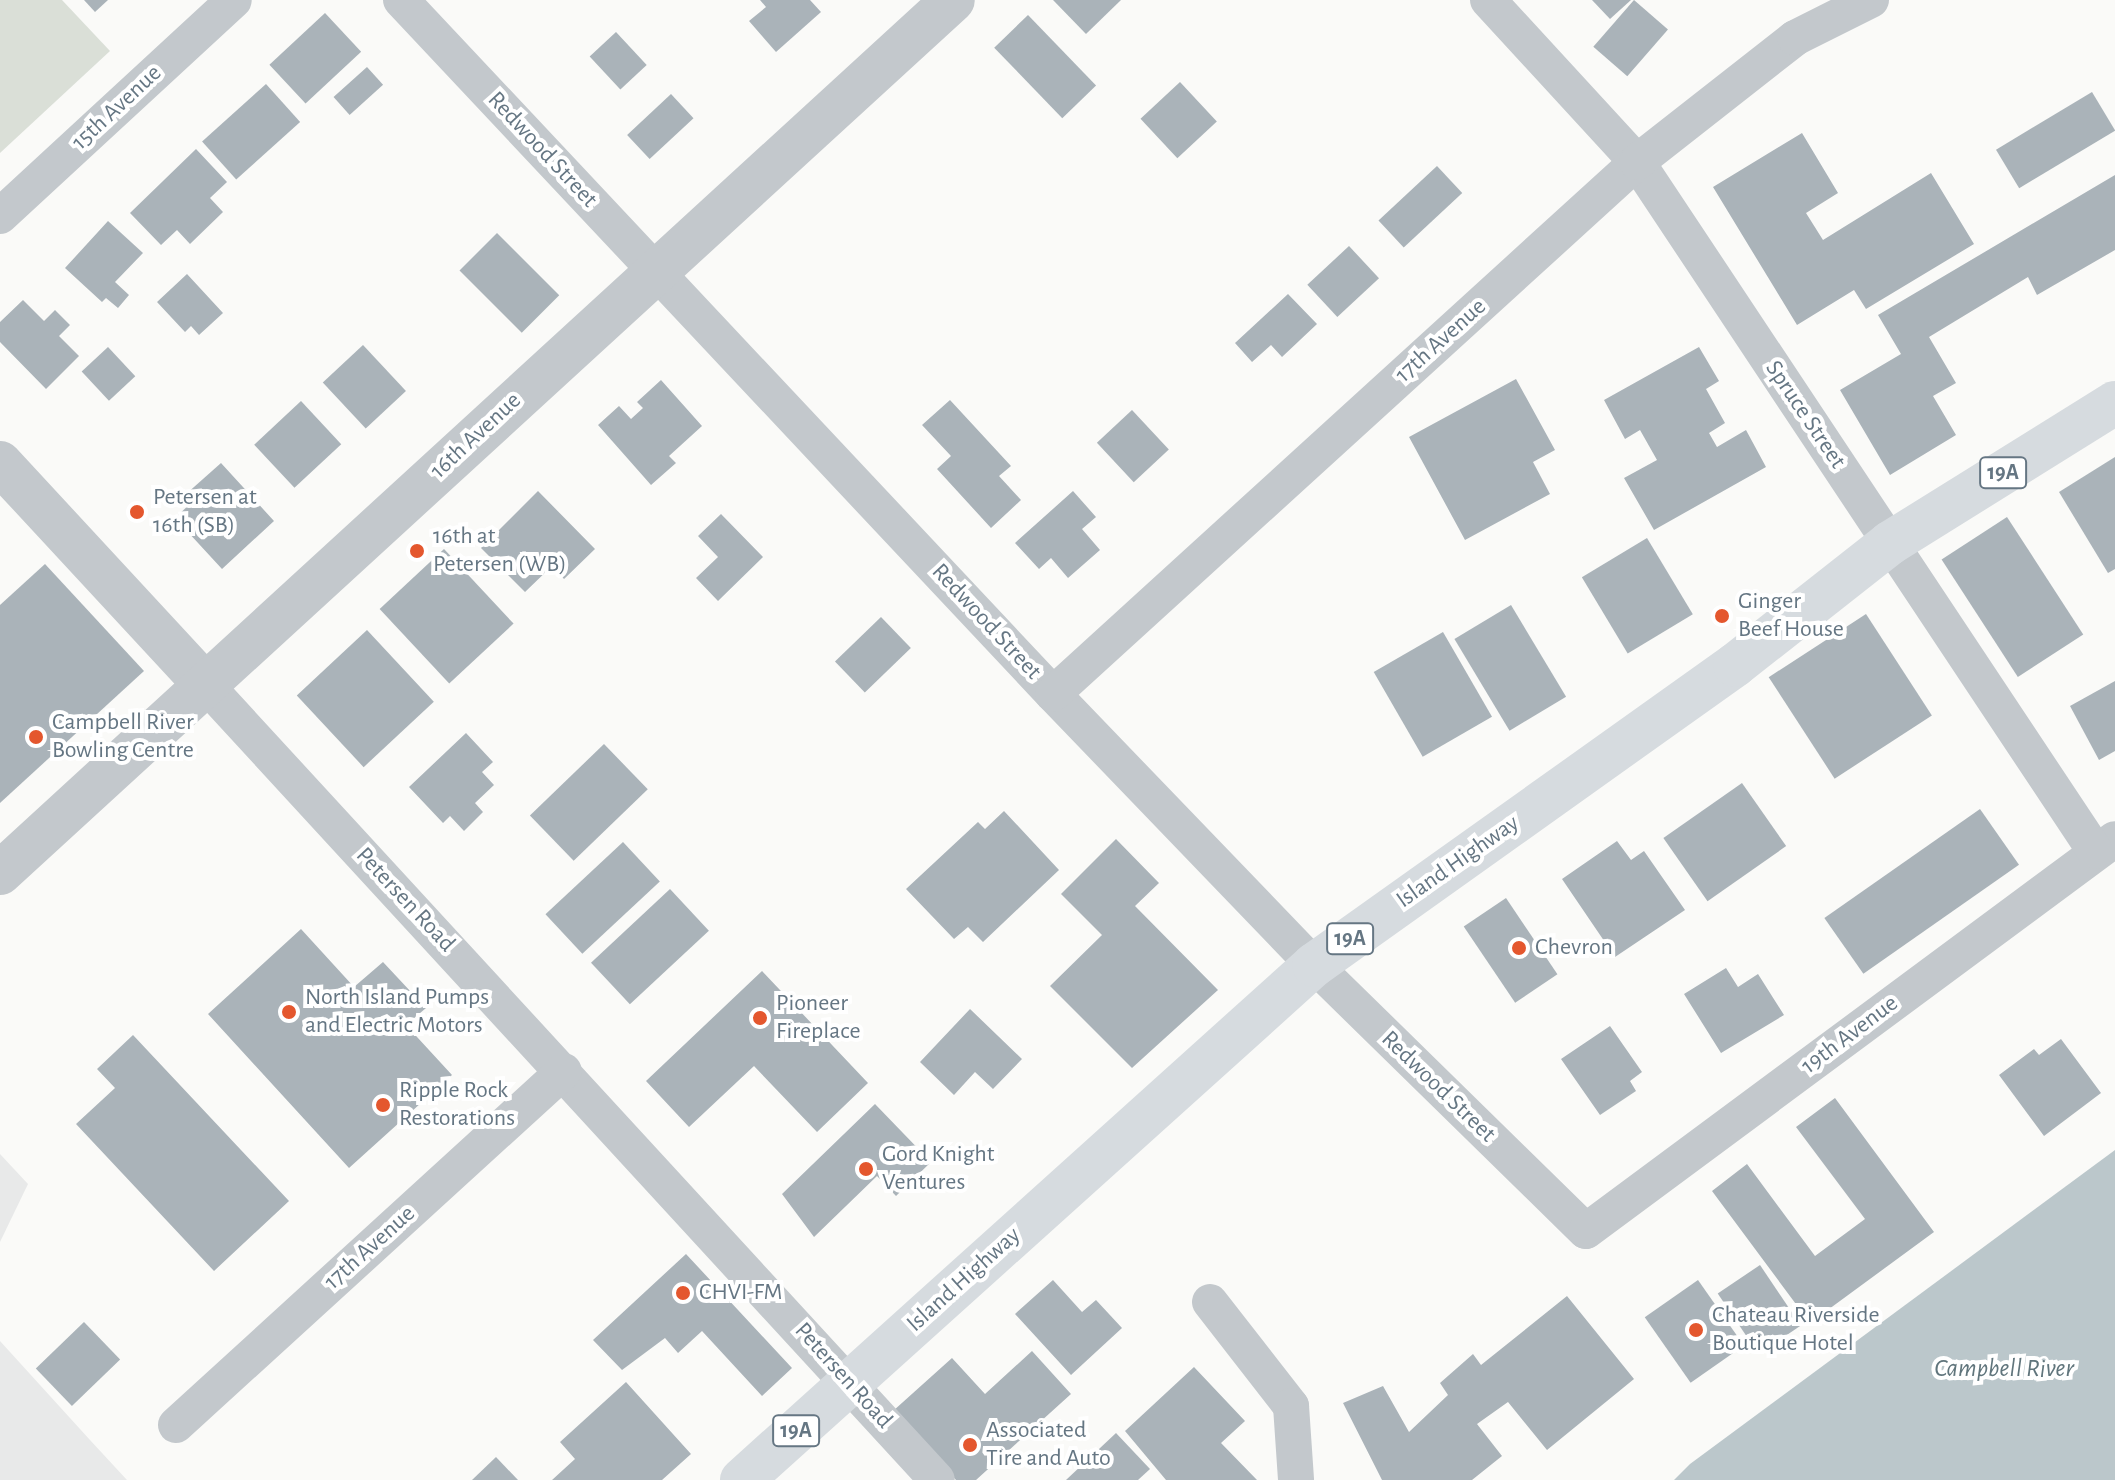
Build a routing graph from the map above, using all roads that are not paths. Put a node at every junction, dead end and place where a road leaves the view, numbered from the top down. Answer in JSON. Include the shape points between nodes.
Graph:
{"nodes":[{"id":1,"x":234,"y":0,"type":"edge"},
{"id":2,"x":401,"y":0,"type":"edge"},
{"id":3,"x":953,"y":0,"type":"edge"},
{"id":4,"x":1488,"y":0,"type":"edge"},
{"id":5,"x":1858,"y":5,"type":"edge"},
{"id":6,"x":1637,"y":162,"type":"junction"},
{"id":7,"x":0,"y":216,"type":"edge"},
{"id":8,"x":656,"y":271,"type":"junction"},
{"id":9,"x":2115,"y":403,"type":"edge"},
{"id":10,"x":0,"y":463,"type":"edge"},
{"id":11,"x":1890,"y":543,"type":"junction"},
{"id":12,"x":205,"y":684,"type":"junction"},
{"id":13,"x":1053,"y":694,"type":"junction"},
{"id":14,"x":2105,"y":845,"type":"edge"},
{"id":15,"x":0,"y":873,"type":"edge"},
{"id":16,"x":1314,"y":965,"type":"junction"},
{"id":17,"x":564,"y":1071,"type":"junction"},
{"id":18,"x":1586,"y":1231,"type":"joint"},
{"id":19,"x":1210,"y":1302,"type":"dead end"},
{"id":20,"x":849,"y":1382,"type":"junction"},
{"id":21,"x":176,"y":1425,"type":"dead end"},
{"id":22,"x":742,"y":1480,"type":"edge"},
{"id":23,"x":937,"y":1480,"type":"edge"},
{"id":24,"x":1296,"y":1480,"type":"edge"}],
"edges":[{"from":1,"to":7,"type":"street","name":"15th Avenue"},
{"from":2,"to":8,"type":"street","name":"Redwood Street"},
{"from":3,"to":8,"type":"street","name":"16th Avenue"},
{"from":4,"to":6,"type":"street","name":"Spruce Street"},
{"from":5,"to":6,"type":"street","name":"17th Avenue","via":[[1795,38]]},
{"from":6,"to":11,"type":"street","name":"Spruce Street"},
{"from":6,"to":13,"type":"street","name":"17th Avenue"},
{"from":8,"to":12,"type":"street","name":"16th Avenue"},
{"from":8,"to":13,"type":"street","name":"Redwood Street"},
{"from":9,"to":11,"type":"main road","name":"Island Highway","number":"19A"},
{"from":10,"to":12,"type":"street","name":"Petersen Road"},
{"from":11,"to":14,"type":"street","name":"Spruce Street"},
{"from":11,"to":16,"type":"main road","name":"Island Highway","number":"19A","via":[[1735,665]]},
{"from":12,"to":15,"type":"street","name":"16th Avenue"},
{"from":12,"to":17,"type":"street","name":"Petersen Road"},
{"from":13,"to":16,"type":"street","name":"Redwood Street"},
{"from":14,"to":18,"type":"street","name":"19th Avenue"},
{"from":16,"to":18,"type":"street","name":"Redwood Street"},
{"from":16,"to":20,"type":"main road","name":"Island Highway","number":"19A"},
{"from":17,"to":20,"type":"street","name":"Petersen Road"},
{"from":17,"to":21,"type":"street","name":"17th Avenue"},
{"from":19,"to":24,"type":"street","via":[[1291,1406]]},
{"from":20,"to":22,"type":"main road","name":"Island Highway","number":"19A"},
{"from":20,"to":23,"type":"street","name":"Petersen Road"}]}
